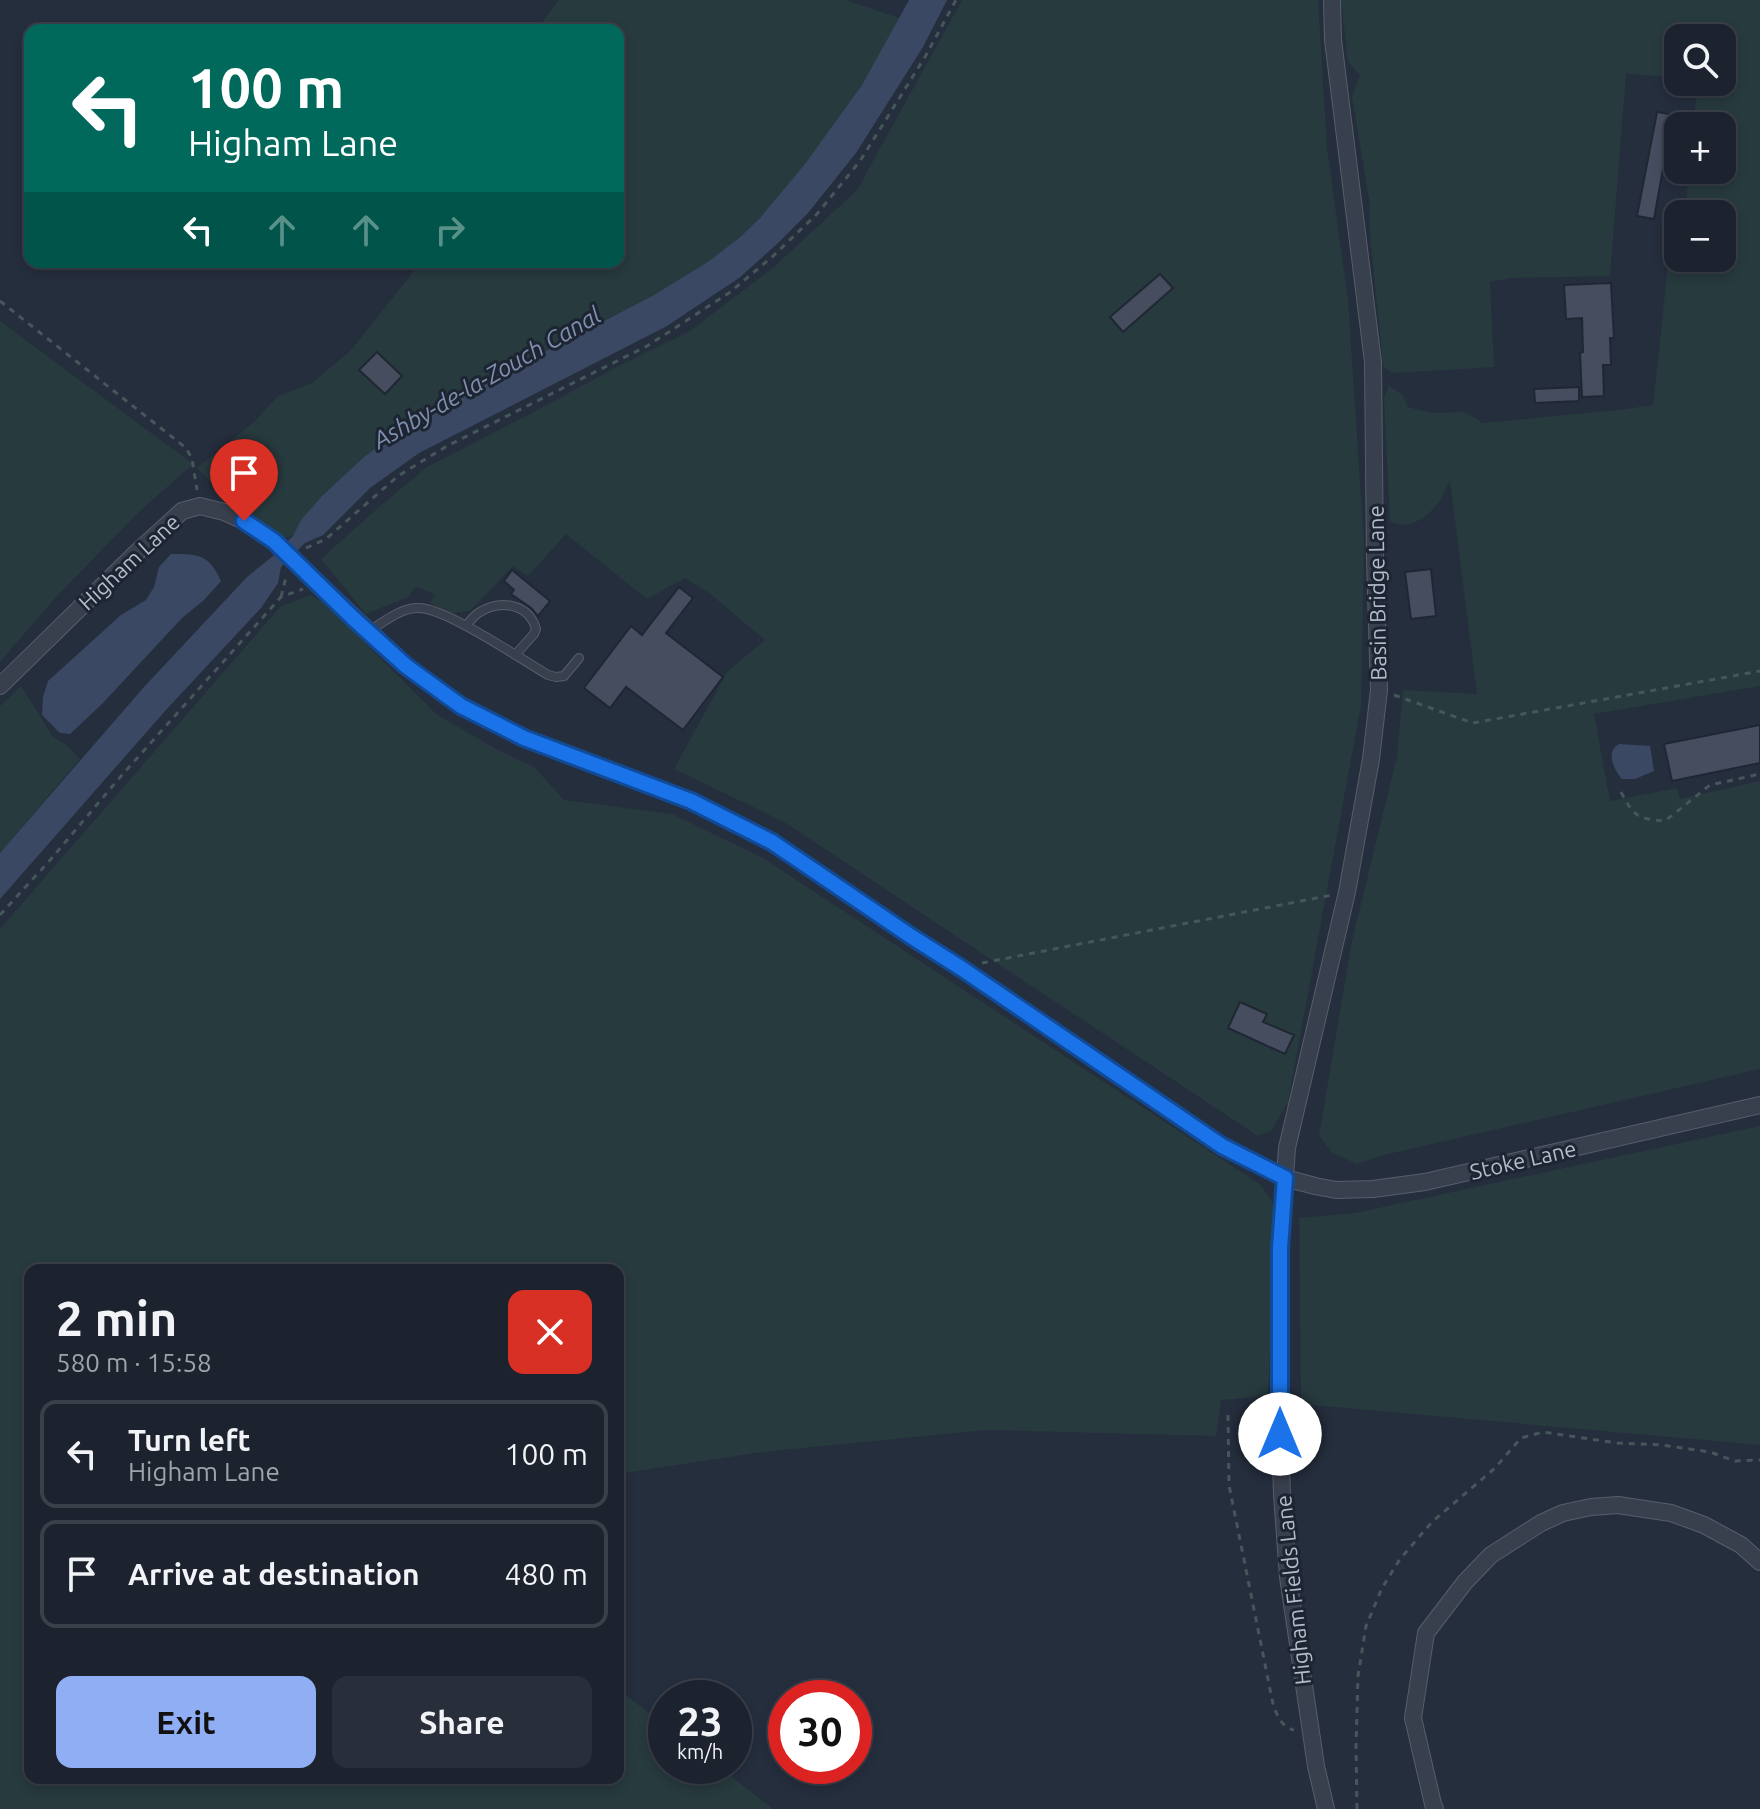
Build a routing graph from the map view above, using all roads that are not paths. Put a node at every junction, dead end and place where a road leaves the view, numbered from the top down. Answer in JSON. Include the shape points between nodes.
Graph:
{"nodes":[{"id":1,"x":1332,"y":0,"type":"edge"},
{"id":2,"x":466,"y":626,"type":"junction"},
{"id":3,"x":368,"y":632,"type":"junction"},
{"id":4,"x":515,"y":655,"type":"junction"},
{"id":5,"x":579,"y":658,"type":"dead end"},
{"id":6,"x":0,"y":686,"type":"edge"},
{"id":7,"x":1760,"y":1105,"type":"edge"},
{"id":8,"x":1285,"y":1178,"type":"junction"},
{"id":9,"x":1760,"y":1562,"type":"edge"},
{"id":10,"x":1326,"y":1809,"type":"edge"},
{"id":11,"x":1435,"y":1809,"type":"edge"}],
"edges":[{"from":1,"to":8,"type":"street","name":"Basin Bridge Lane","via":[[1373,362],[1379,690],[1347,892],[1287,1148]]},
{"from":2,"to":3,"type":"lane","via":[[420,608],[406,610]]},
{"from":2,"to":4,"type":"lane"},
{"from":2,"to":4,"type":"lane","via":[[494,606],[507,604],[525,611],[536,629]]},
{"from":3,"to":6,"type":"street","name":"Higham Lane","bridge":true,"via":[[274,541],[244,521],[200,506],[182,511],[166,525]]},
{"from":3,"to":8,"type":"street","name":"Higham Lane","via":[[461,706],[524,738],[691,801],[772,842],[1222,1146]]},
{"from":4,"to":5,"type":"lane","via":[[556,677],[569,672]]},
{"from":7,"to":8,"type":"street","name":"Stoke Lane","via":[[1425,1182],[1336,1190]]},
{"from":8,"to":10,"type":"street","name":"Higham Fields Lane","via":[[1280,1248],[1282,1494],[1288,1577]]},
{"from":9,"to":11,"type":"street","via":[[1704,1525],[1671,1513],[1618,1505],[1563,1513],[1491,1555],[1426,1633],[1413,1718]]}]}
